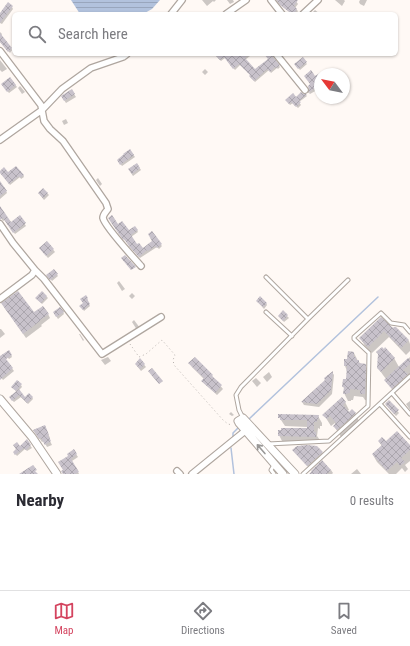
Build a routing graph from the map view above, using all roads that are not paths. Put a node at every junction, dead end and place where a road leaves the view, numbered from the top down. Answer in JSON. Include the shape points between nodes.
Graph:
{"nodes":[{"id":1,"x":182,"y":0,"type":"edge"},
{"id":2,"x":246,"y":0,"type":"edge"},
{"id":3,"x":271,"y":0,"type":"edge"},
{"id":4,"x":318,"y":0,"type":"edge"},
{"id":5,"x":173,"y":12,"type":"edge"},
{"id":6,"x":229,"y":12,"type":"edge"},
{"id":7,"x":280,"y":12,"type":"edge"},
{"id":8,"x":306,"y":12,"type":"edge"},
{"id":9,"x":0,"y":51,"type":"edge"},
{"id":10,"x":124,"y":56,"type":"edge"},
{"id":11,"x":278,"y":56,"type":"edge"},
{"id":12,"x":305,"y":90,"type":"dead end"},
{"id":13,"x":42,"y":110,"type":"junction"},
{"id":14,"x":0,"y":139,"type":"edge"},
{"id":15,"x":0,"y":224,"type":"edge"},
{"id":16,"x":141,"y":266,"type":"dead end"},
{"id":17,"x":35,"y":270,"type":"junction"},
{"id":18,"x":266,"y":277,"type":"dead end"},
{"id":19,"x":348,"y":280,"type":"dead end"},
{"id":20,"x":0,"y":299,"type":"edge"},
{"id":21,"x":266,"y":312,"type":"dead end"},
{"id":22,"x":161,"y":318,"type":"dead end"},
{"id":23,"x":308,"y":319,"type":"junction"},
{"id":24,"x":410,"y":332,"type":"edge"},
{"id":25,"x":292,"y":336,"type":"junction"},
{"id":26,"x":410,"y":376,"type":"edge"},
{"id":27,"x":392,"y":393,"type":"junction"},
{"id":28,"x":0,"y":399,"type":"edge"},
{"id":29,"x":380,"y":404,"type":"junction"},
{"id":30,"x":410,"y":414,"type":"edge"},
{"id":31,"x":241,"y":420,"type":"junction"},
{"id":32,"x":245,"y":431,"type":"junction"},
{"id":33,"x":410,"y":437,"type":"edge"},
{"id":34,"x":268,"y":444,"type":"junction"},
{"id":35,"x":284,"y":461,"type":"junction"},
{"id":36,"x":275,"y":469,"type":"edge"},
{"id":37,"x":57,"y":474,"type":"edge"},
{"id":38,"x":192,"y":474,"type":"edge"},
{"id":39,"x":282,"y":474,"type":"edge"},
{"id":40,"x":295,"y":474,"type":"edge"},
{"id":41,"x":304,"y":474,"type":"edge"}],
"edges":[{"from":1,"to":5,"type":"street"},
{"from":2,"to":6,"type":"street"},
{"from":3,"to":7,"type":"street"},
{"from":4,"to":8,"type":"street"},
{"from":9,"to":13,"type":"street","via":[[41,105]]},
{"from":10,"to":13,"type":"street","via":[[91,68],[62,89]]},
{"from":11,"to":12,"type":"street"},
{"from":13,"to":14,"type":"street"},
{"from":13,"to":16,"type":"street","via":[[44,122],[63,141],[106,203],[108,209],[103,217],[108,226]]},
{"from":15,"to":17,"type":"street"},
{"from":17,"to":20,"type":"street"},
{"from":17,"to":22,"type":"street","via":[[102,354]]},
{"from":18,"to":23,"type":"lane"},
{"from":19,"to":23,"type":"lane"},
{"from":21,"to":25,"type":"lane"},
{"from":23,"to":25,"type":"lane"},
{"from":24,"to":34,"type":"lane","via":[[404,326],[391,323],[381,313],[354,337],[369,353],[368,406],[329,441]]},
{"from":25,"to":31,"type":"lane","via":[[237,393]]},
{"from":26,"to":27,"type":"lane"},
{"from":27,"to":29,"type":"lane"},
{"from":27,"to":30,"type":"lane"},
{"from":28,"to":37,"type":"street","via":[[32,437]]},
{"from":29,"to":33,"type":"lane"},
{"from":29,"to":41,"type":"lane"},
{"from":31,"to":32,"type":"street"},
{"from":31,"to":34,"type":"street"},
{"from":36,"to":32,"type":"street","one_way":true},
{"from":32,"to":38,"type":"street"},
{"from":34,"to":35,"type":"street"},
{"from":35,"to":36,"type":"street"},
{"from":35,"to":40,"type":"street"},
{"from":36,"to":39,"type":"street"}]}
